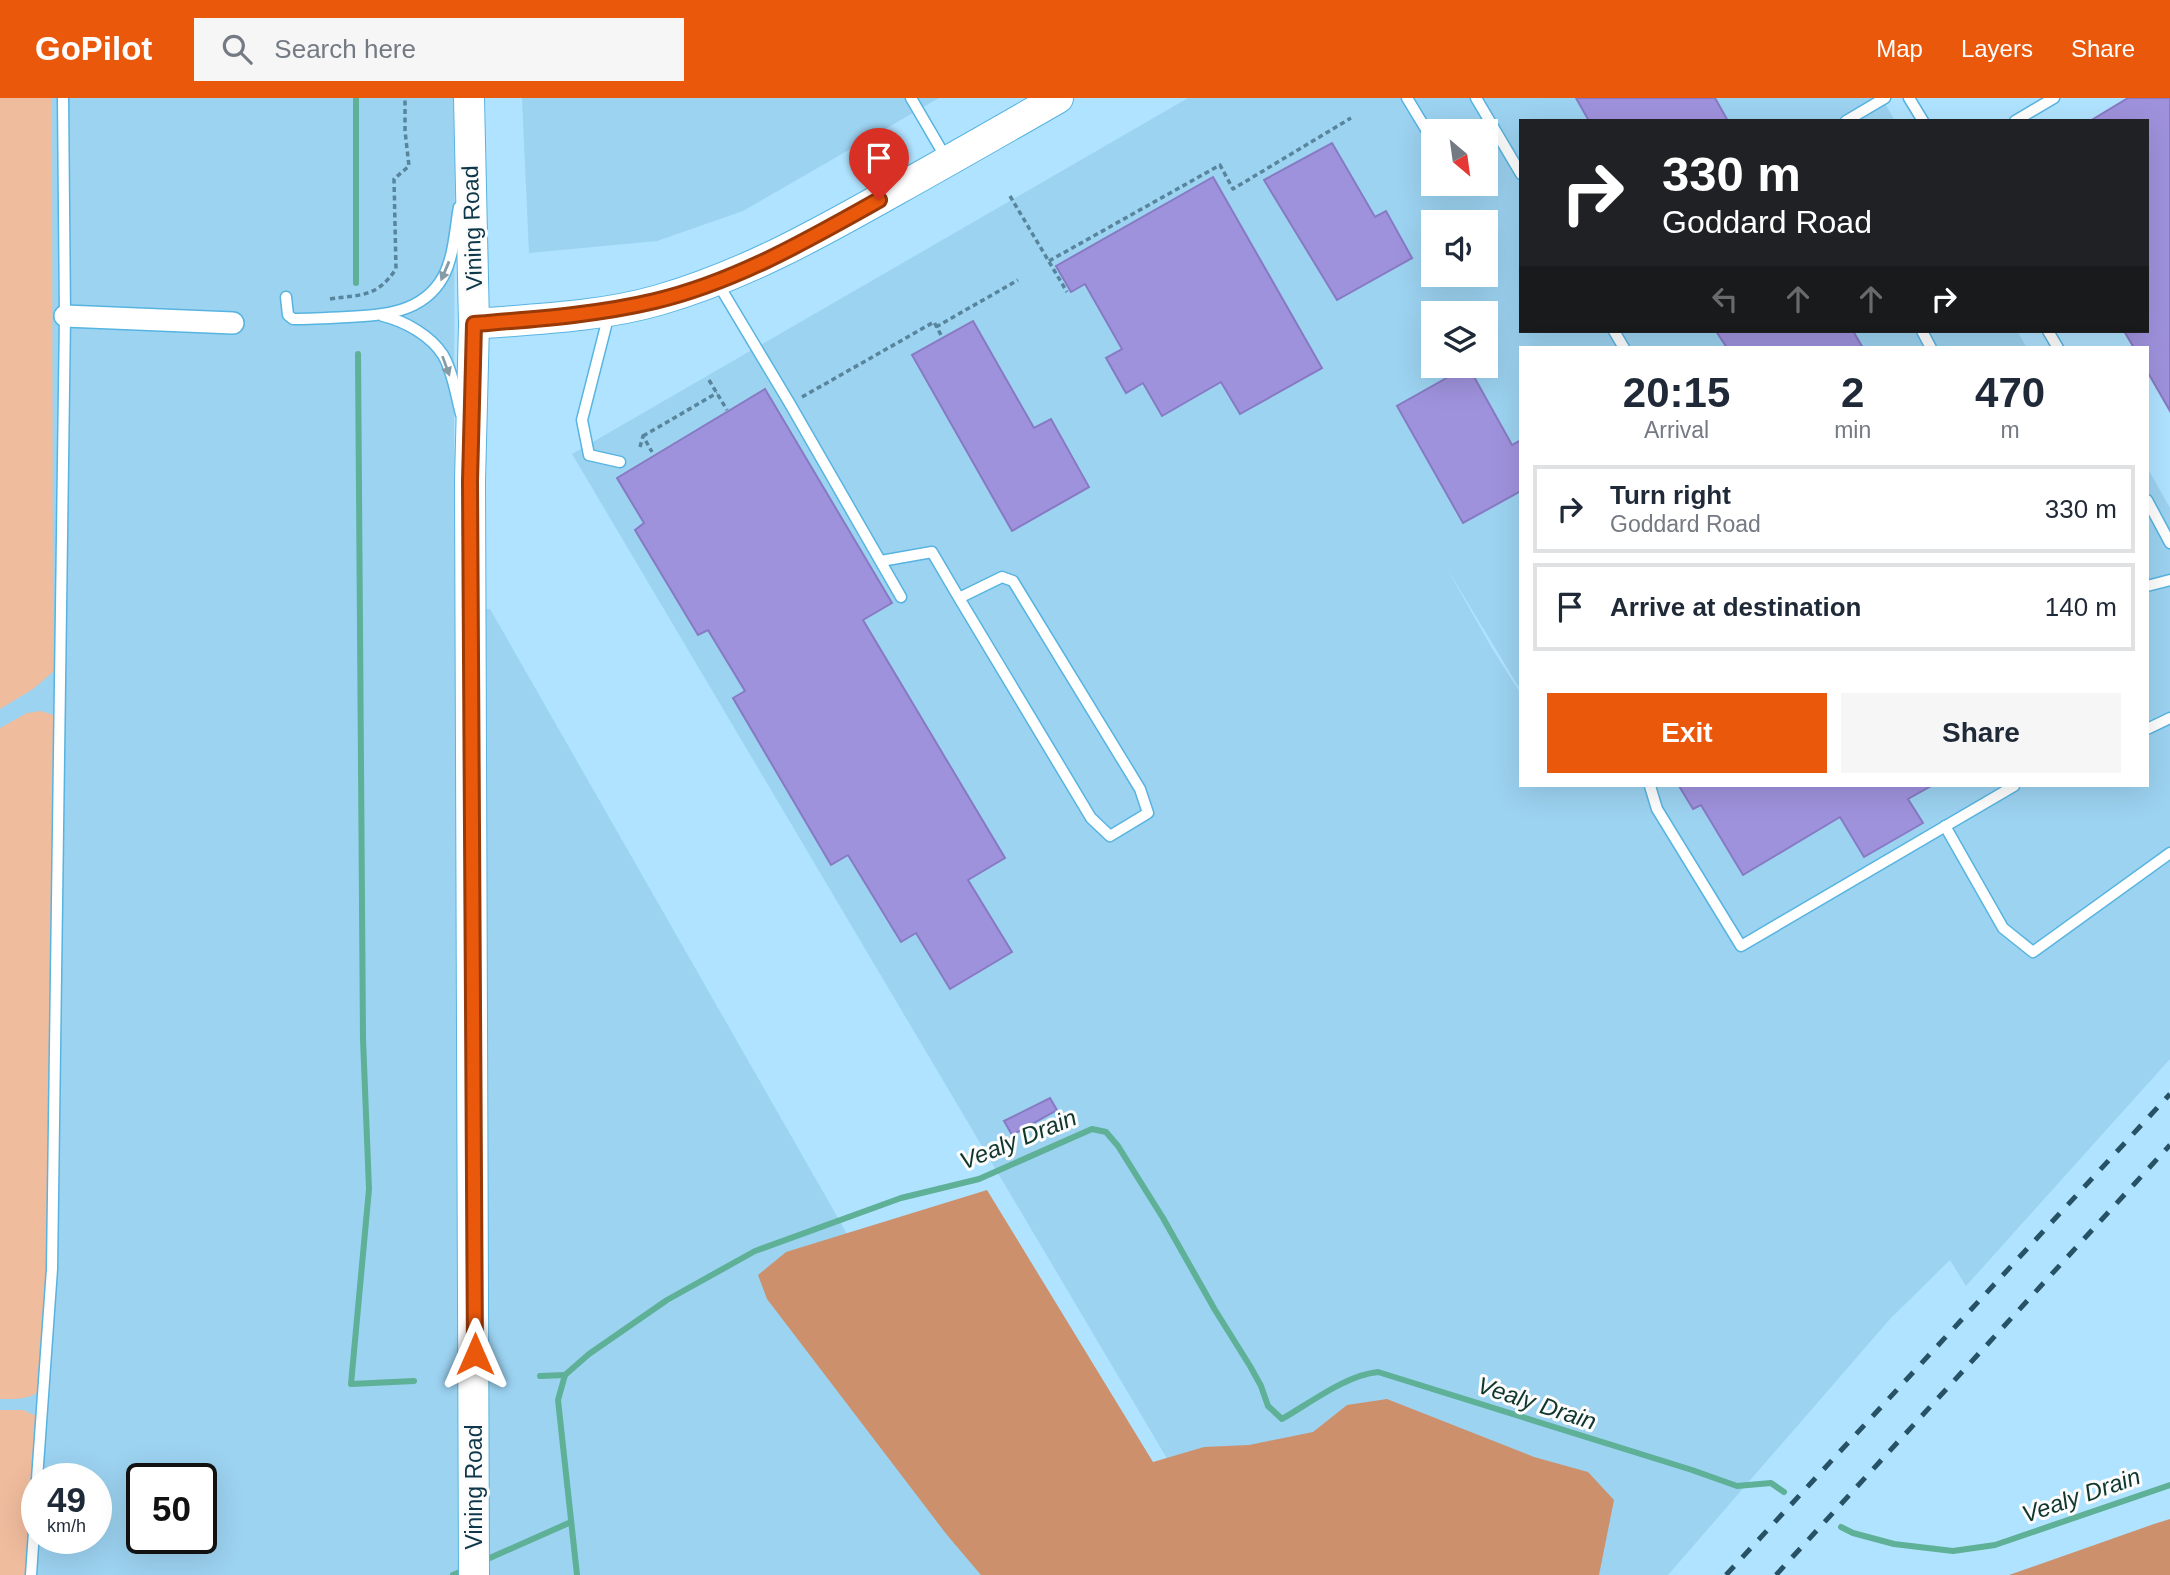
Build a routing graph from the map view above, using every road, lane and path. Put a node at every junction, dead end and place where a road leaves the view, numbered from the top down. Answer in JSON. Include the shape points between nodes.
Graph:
{"nodes":[{"id":1,"x":63,"y":98,"type":"edge"},
{"id":2,"x":405,"y":98,"type":"edge"},
{"id":3,"x":470,"y":98,"type":"edge"},
{"id":4,"x":911,"y":98,"type":"edge"},
{"id":5,"x":1058,"y":98,"type":"edge"},
{"id":6,"x":1407,"y":98,"type":"edge"},
{"id":7,"x":1476,"y":98,"type":"edge"},
{"id":8,"x":1885,"y":98,"type":"edge"},
{"id":9,"x":1909,"y":98,"type":"edge"},
{"id":10,"x":2054,"y":98,"type":"edge"},
{"id":11,"x":1350,"y":118,"type":"dead end"},
{"id":12,"x":1849,"y":119,"type":"edge"},
{"id":13,"x":1922,"y":119,"type":"edge"},
{"id":14,"x":2018,"y":119,"type":"edge"},
{"id":15,"x":1421,"y":121,"type":"edge"},
{"id":16,"x":469,"y":157,"type":"junction"},
{"id":17,"x":948,"y":161,"type":"junction"},
{"id":18,"x":1519,"y":171,"type":"edge"},
{"id":19,"x":1010,"y":196,"type":"dead end"},
{"id":20,"x":1049,"y":261,"type":"junction"},
{"id":21,"x":1018,"y":279,"type":"dead end"},
{"id":22,"x":716,"y":281,"type":"junction"},
{"id":23,"x":1067,"y":292,"type":"dead end"},
{"id":24,"x":286,"y":297,"type":"dead end"},
{"id":25,"x":330,"y":299,"type":"dead end"},
{"id":26,"x":610,"y":311,"type":"junction"},
{"id":27,"x":65,"y":316,"type":"junction"},
{"id":28,"x":382,"y":316,"type":"junction"},
{"id":29,"x":233,"y":323,"type":"dead end"},
{"id":30,"x":474,"y":324,"type":"junction"},
{"id":31,"x":936,"y":327,"type":"junction"},
{"id":32,"x":941,"y":335,"type":"dead end"},
{"id":33,"x":709,"y":380,"type":"dead end"},
{"id":34,"x":717,"y":393,"type":"junction"},
{"id":35,"x":790,"y":404,"type":"junction"},
{"id":36,"x":727,"y":410,"type":"dead end"},
{"id":37,"x":643,"y":436,"type":"junction"},
{"id":38,"x":640,"y":447,"type":"dead end"},
{"id":39,"x":471,"y":451,"type":"junction"},
{"id":40,"x":652,"y":452,"type":"dead end"},
{"id":41,"x":620,"y":462,"type":"dead end"},
{"id":42,"x":2149,"y":504,"type":"edge"},
{"id":43,"x":2170,"y":543,"type":"edge"},
{"id":44,"x":881,"y":561,"type":"junction"},
{"id":45,"x":2170,"y":580,"type":"edge"},
{"id":46,"x":2149,"y":585,"type":"edge"},
{"id":47,"x":901,"y":597,"type":"dead end"},
{"id":48,"x":959,"y":598,"type":"junction"},
{"id":49,"x":2170,"y":718,"type":"edge"},
{"id":50,"x":2149,"y":728,"type":"edge"},
{"id":51,"x":1650,"y":787,"type":"edge"},
{"id":52,"x":2012,"y":787,"type":"edge"},
{"id":53,"x":1945,"y":826,"type":"junction"},
{"id":54,"x":2170,"y":853,"type":"edge"},
{"id":55,"x":38,"y":1463,"type":"edge"},
{"id":56,"x":32,"y":1554,"type":"edge"},
{"id":57,"x":31,"y":1575,"type":"edge"},
{"id":58,"x":474,"y":1575,"type":"edge"}],
"edges":[{"from":1,"to":27,"type":"lane"},
{"from":2,"to":25,"type":"path","via":[[409,166],[394,179],[396,269],[374,293]]},
{"from":3,"to":16,"type":"main road","name":"Vining Road"},
{"from":4,"to":17,"type":"lane"},
{"from":5,"to":17,"type":"main road"},
{"from":6,"to":15,"type":"lane"},
{"from":7,"to":18,"type":"lane"},
{"from":8,"to":12,"type":"lane"},
{"from":9,"to":13,"type":"lane"},
{"from":10,"to":14,"type":"lane"},
{"from":11,"to":20,"type":"path","via":[[1233,189],[1220,165]]},
{"from":16,"to":28,"type":"lane","one_way":true,"via":[[443,278],[423,300]]},
{"from":16,"to":30,"type":"main road","name":"Vining Road"},
{"from":17,"to":22,"type":"main road","via":[[774,257]]},
{"from":19,"to":20,"type":"path"},
{"from":20,"to":23,"type":"path"},
{"from":21,"to":31,"type":"path"},
{"from":22,"to":26,"type":"main road"},
{"from":22,"to":35,"type":"lane"},
{"from":24,"to":28,"type":"lane","via":[[288,315],[293,319]]},
{"from":26,"to":30,"type":"main road"},
{"from":26,"to":41,"type":"lane","via":[[582,420],[589,455]]},
{"from":27,"to":29,"type":"street"},
{"from":27,"to":55,"type":"lane","via":[[52,1269]]},
{"from":28,"to":39,"type":"lane","one_way":true,"via":[[412,328],[443,355]]},
{"from":30,"to":39,"type":"main road","name":"Vining Road"},
{"from":31,"to":32,"type":"path"},
{"from":31,"to":35,"type":"path","via":[[934,322]]},
{"from":33,"to":34,"type":"path"},
{"from":34,"to":36,"type":"path"},
{"from":34,"to":37,"type":"path"},
{"from":35,"to":44,"type":"lane"},
{"from":37,"to":38,"type":"path"},
{"from":37,"to":40,"type":"path"},
{"from":39,"to":58,"type":"main road","name":"Vining Road"},
{"from":42,"to":43,"type":"lane"},
{"from":44,"to":47,"type":"lane"},
{"from":44,"to":48,"type":"lane","via":[[932,552]]},
{"from":45,"to":46,"type":"lane"},
{"from":48,"to":48,"type":"lane","via":[[1091,818],[1110,836],[1148,813],[1140,789],[1013,582],[1002,577]]},
{"from":49,"to":50,"type":"lane"},
{"from":51,"to":53,"type":"lane","via":[[1657,809],[1741,946]]},
{"from":52,"to":53,"type":"lane"},
{"from":53,"to":54,"type":"lane","via":[[2003,928],[2033,952]]},
{"from":56,"to":57,"type":"lane"}]}
